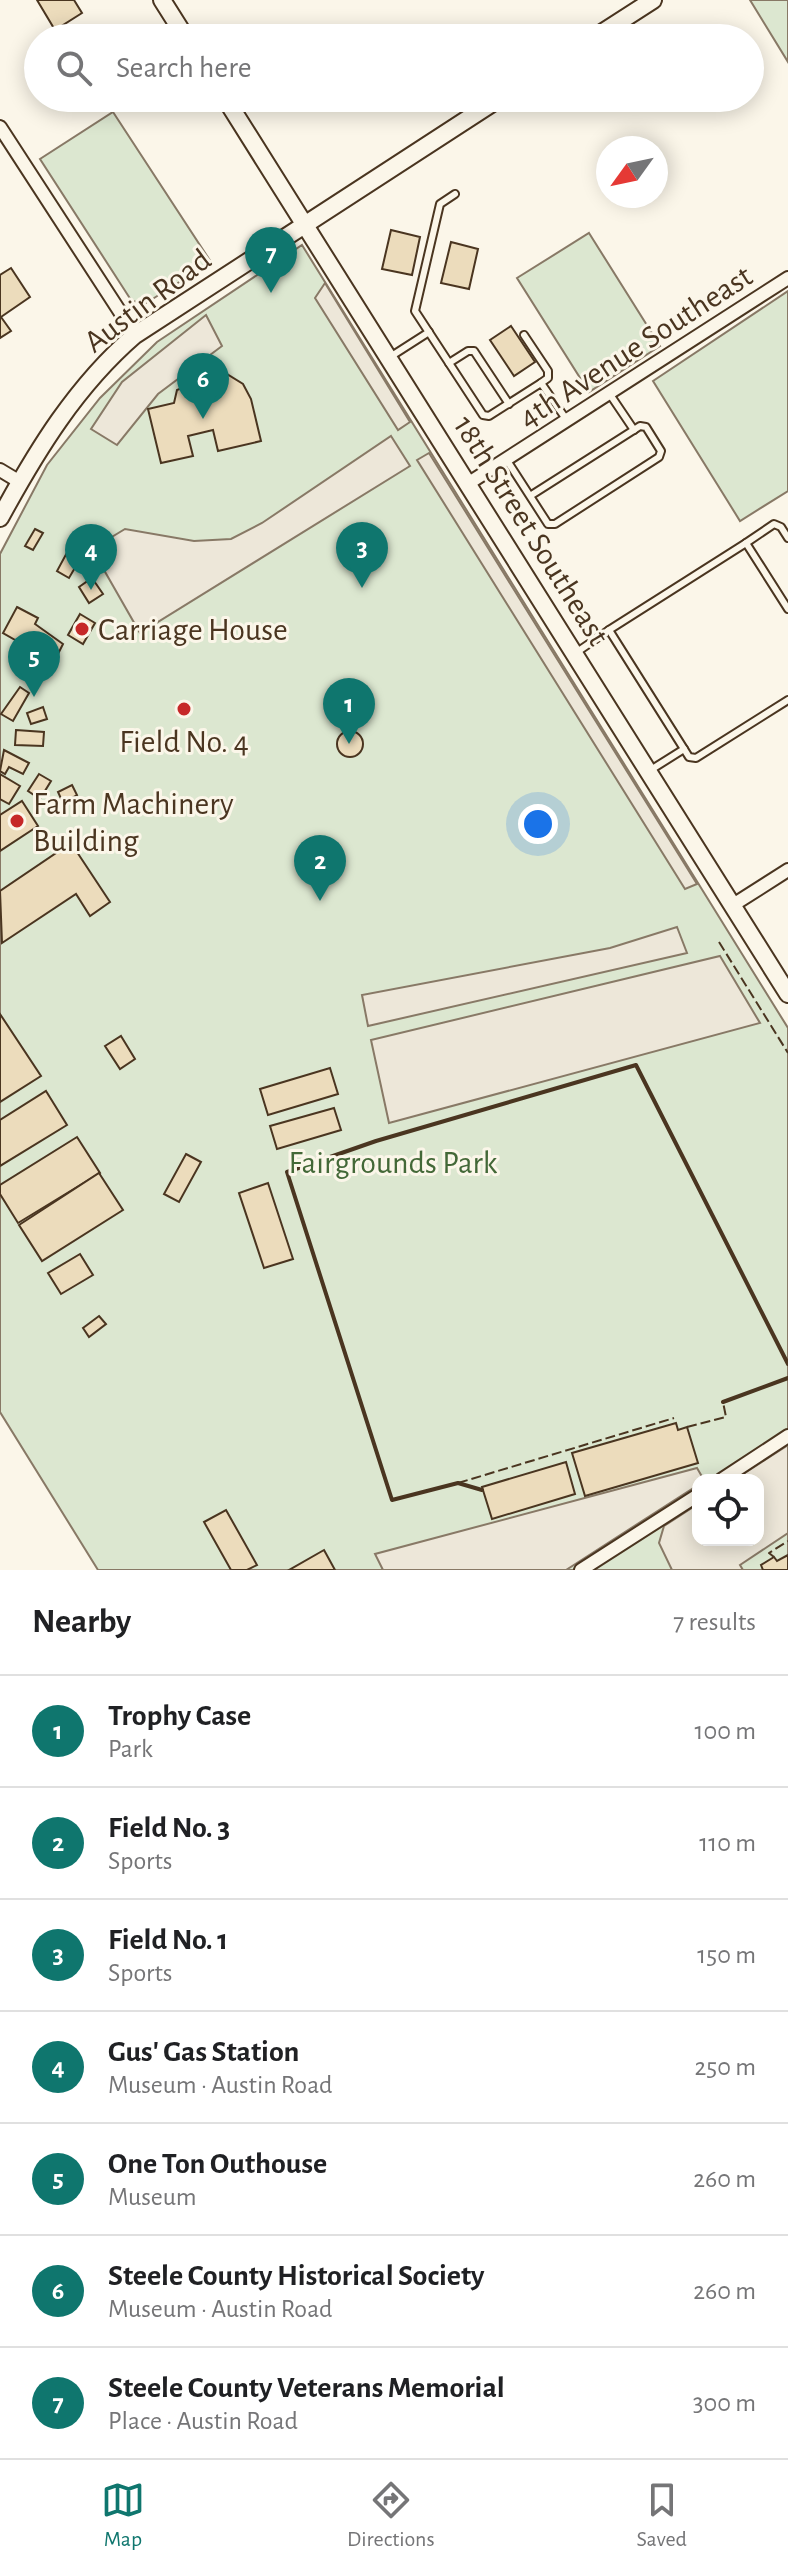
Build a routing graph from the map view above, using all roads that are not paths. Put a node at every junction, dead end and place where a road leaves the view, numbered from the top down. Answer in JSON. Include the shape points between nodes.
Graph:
{"nodes":[{"id":1,"x":162,"y":0,"type":"edge"},
{"id":2,"x":653,"y":0,"type":"edge"},
{"id":3,"x":177,"y":24,"type":"edge"},
{"id":4,"x":616,"y":24,"type":"edge"},
{"id":5,"x":234,"y":112,"type":"edge"},
{"id":6,"x":478,"y":112,"type":"edge"},
{"id":7,"x":0,"y":127,"type":"edge"},
{"id":8,"x":455,"y":194,"type":"dead end"},
{"id":9,"x":307,"y":223,"type":"junction"},
{"id":10,"x":788,"y":278,"type":"edge"},
{"id":11,"x":429,"y":332,"type":"junction"},
{"id":12,"x":135,"y":335,"type":"junction"},
{"id":13,"x":524,"y":335,"type":"dead end"},
{"id":14,"x":390,"y":357,"type":"junction"},
{"id":15,"x":449,"y":363,"type":"junction"},
{"id":16,"x":541,"y":383,"type":"junction"},
{"id":17,"x":609,"y":393,"type":"junction"},
{"id":18,"x":509,"y":404,"type":"junction"},
{"id":19,"x":566,"y":420,"type":"junction"},
{"id":20,"x":634,"y":430,"type":"junction"},
{"id":21,"x":506,"y":459,"type":"junction"},
{"id":22,"x":0,"y":470,"type":"edge"},
{"id":23,"x":20,"y":482,"type":"junction"},
{"id":24,"x":469,"y":483,"type":"junction"},
{"id":25,"x":530,"y":496,"type":"junction"},
{"id":26,"x":0,"y":518,"type":"edge"},
{"id":27,"x":788,"y":538,"type":"edge"},
{"id":28,"x":746,"y":543,"type":"junction"},
{"id":29,"x":788,"y":609,"type":"edge"},
{"id":30,"x":609,"y":630,"type":"junction"},
{"id":31,"x":575,"y":652,"type":"junction"},
{"id":32,"x":788,"y":700,"type":"edge"},
{"id":33,"x":684,"y":749,"type":"junction"},
{"id":34,"x":649,"y":771,"type":"junction"},
{"id":35,"x":788,"y":870,"type":"edge"},
{"id":36,"x":733,"y":905,"type":"junction"},
{"id":37,"x":788,"y":994,"type":"edge"},
{"id":38,"x":788,"y":1436,"type":"edge"},
{"id":39,"x":730,"y":1474,"type":"edge"},
{"id":40,"x":692,"y":1499,"type":"edge"},
{"id":41,"x":581,"y":1570,"type":"edge"}],
"edges":[{"from":1,"to":3,"type":"street"},
{"from":2,"to":4,"type":"street"},
{"from":5,"to":9,"type":"street","name":"18th Street Southeast"},
{"from":6,"to":9,"type":"street","name":"Austin Road"},
{"from":7,"to":12,"type":"street"},
{"from":8,"to":11,"type":"lane","via":[[440,204],[415,311]]},
{"from":9,"to":12,"type":"street","name":"Austin Road"},
{"from":9,"to":14,"type":"street","name":"18th Street Southeast"},
{"from":10,"to":17,"type":"street","name":"4th Avenue Southeast"},
{"from":11,"to":14,"type":"lane"},
{"from":11,"to":15,"type":"lane"},
{"from":12,"to":23,"type":"street","name":"Austin Road","via":[[69,404]]},
{"from":13,"to":16,"type":"lane","via":[[548,371]]},
{"from":14,"to":24,"type":"street","name":"18th Street Southeast"},
{"from":15,"to":18,"type":"lane","via":[[483,415]]},
{"from":15,"to":18,"type":"lane","via":[[474,351]]},
{"from":16,"to":18,"type":"lane"},
{"from":16,"to":19,"type":"lane"},
{"from":17,"to":19,"type":"street","name":"4th Avenue Southeast"},
{"from":17,"to":20,"type":"lane"},
{"from":19,"to":21,"type":"street","name":"4th Avenue Southeast"},
{"from":20,"to":25,"type":"lane"},
{"from":20,"to":25,"type":"lane","via":[[646,427],[661,451],[659,457],[555,524],[548,524]]},
{"from":21,"to":24,"type":"street","name":"4th Avenue Southeast"},
{"from":21,"to":25,"type":"lane"},
{"from":22,"to":23,"type":"street"},
{"from":23,"to":26,"type":"street","name":"Austin Road"},
{"from":24,"to":31,"type":"street","name":"18th Street Southeast"},
{"from":27,"to":28,"type":"lane","via":[[774,524]]},
{"from":28,"to":29,"type":"lane"},
{"from":28,"to":30,"type":"lane"},
{"from":30,"to":31,"type":"lane"},
{"from":30,"to":33,"type":"lane"},
{"from":31,"to":34,"type":"street","name":"18th Street Southeast"},
{"from":32,"to":33,"type":"lane","via":[[696,758]]},
{"from":33,"to":34,"type":"lane"},
{"from":34,"to":36,"type":"street","name":"18th Street Southeast"},
{"from":35,"to":36,"type":"street"},
{"from":36,"to":37,"type":"street","name":"18th Street Southeast"},
{"from":38,"to":39,"type":"street"},
{"from":40,"to":41,"type":"street"}]}
